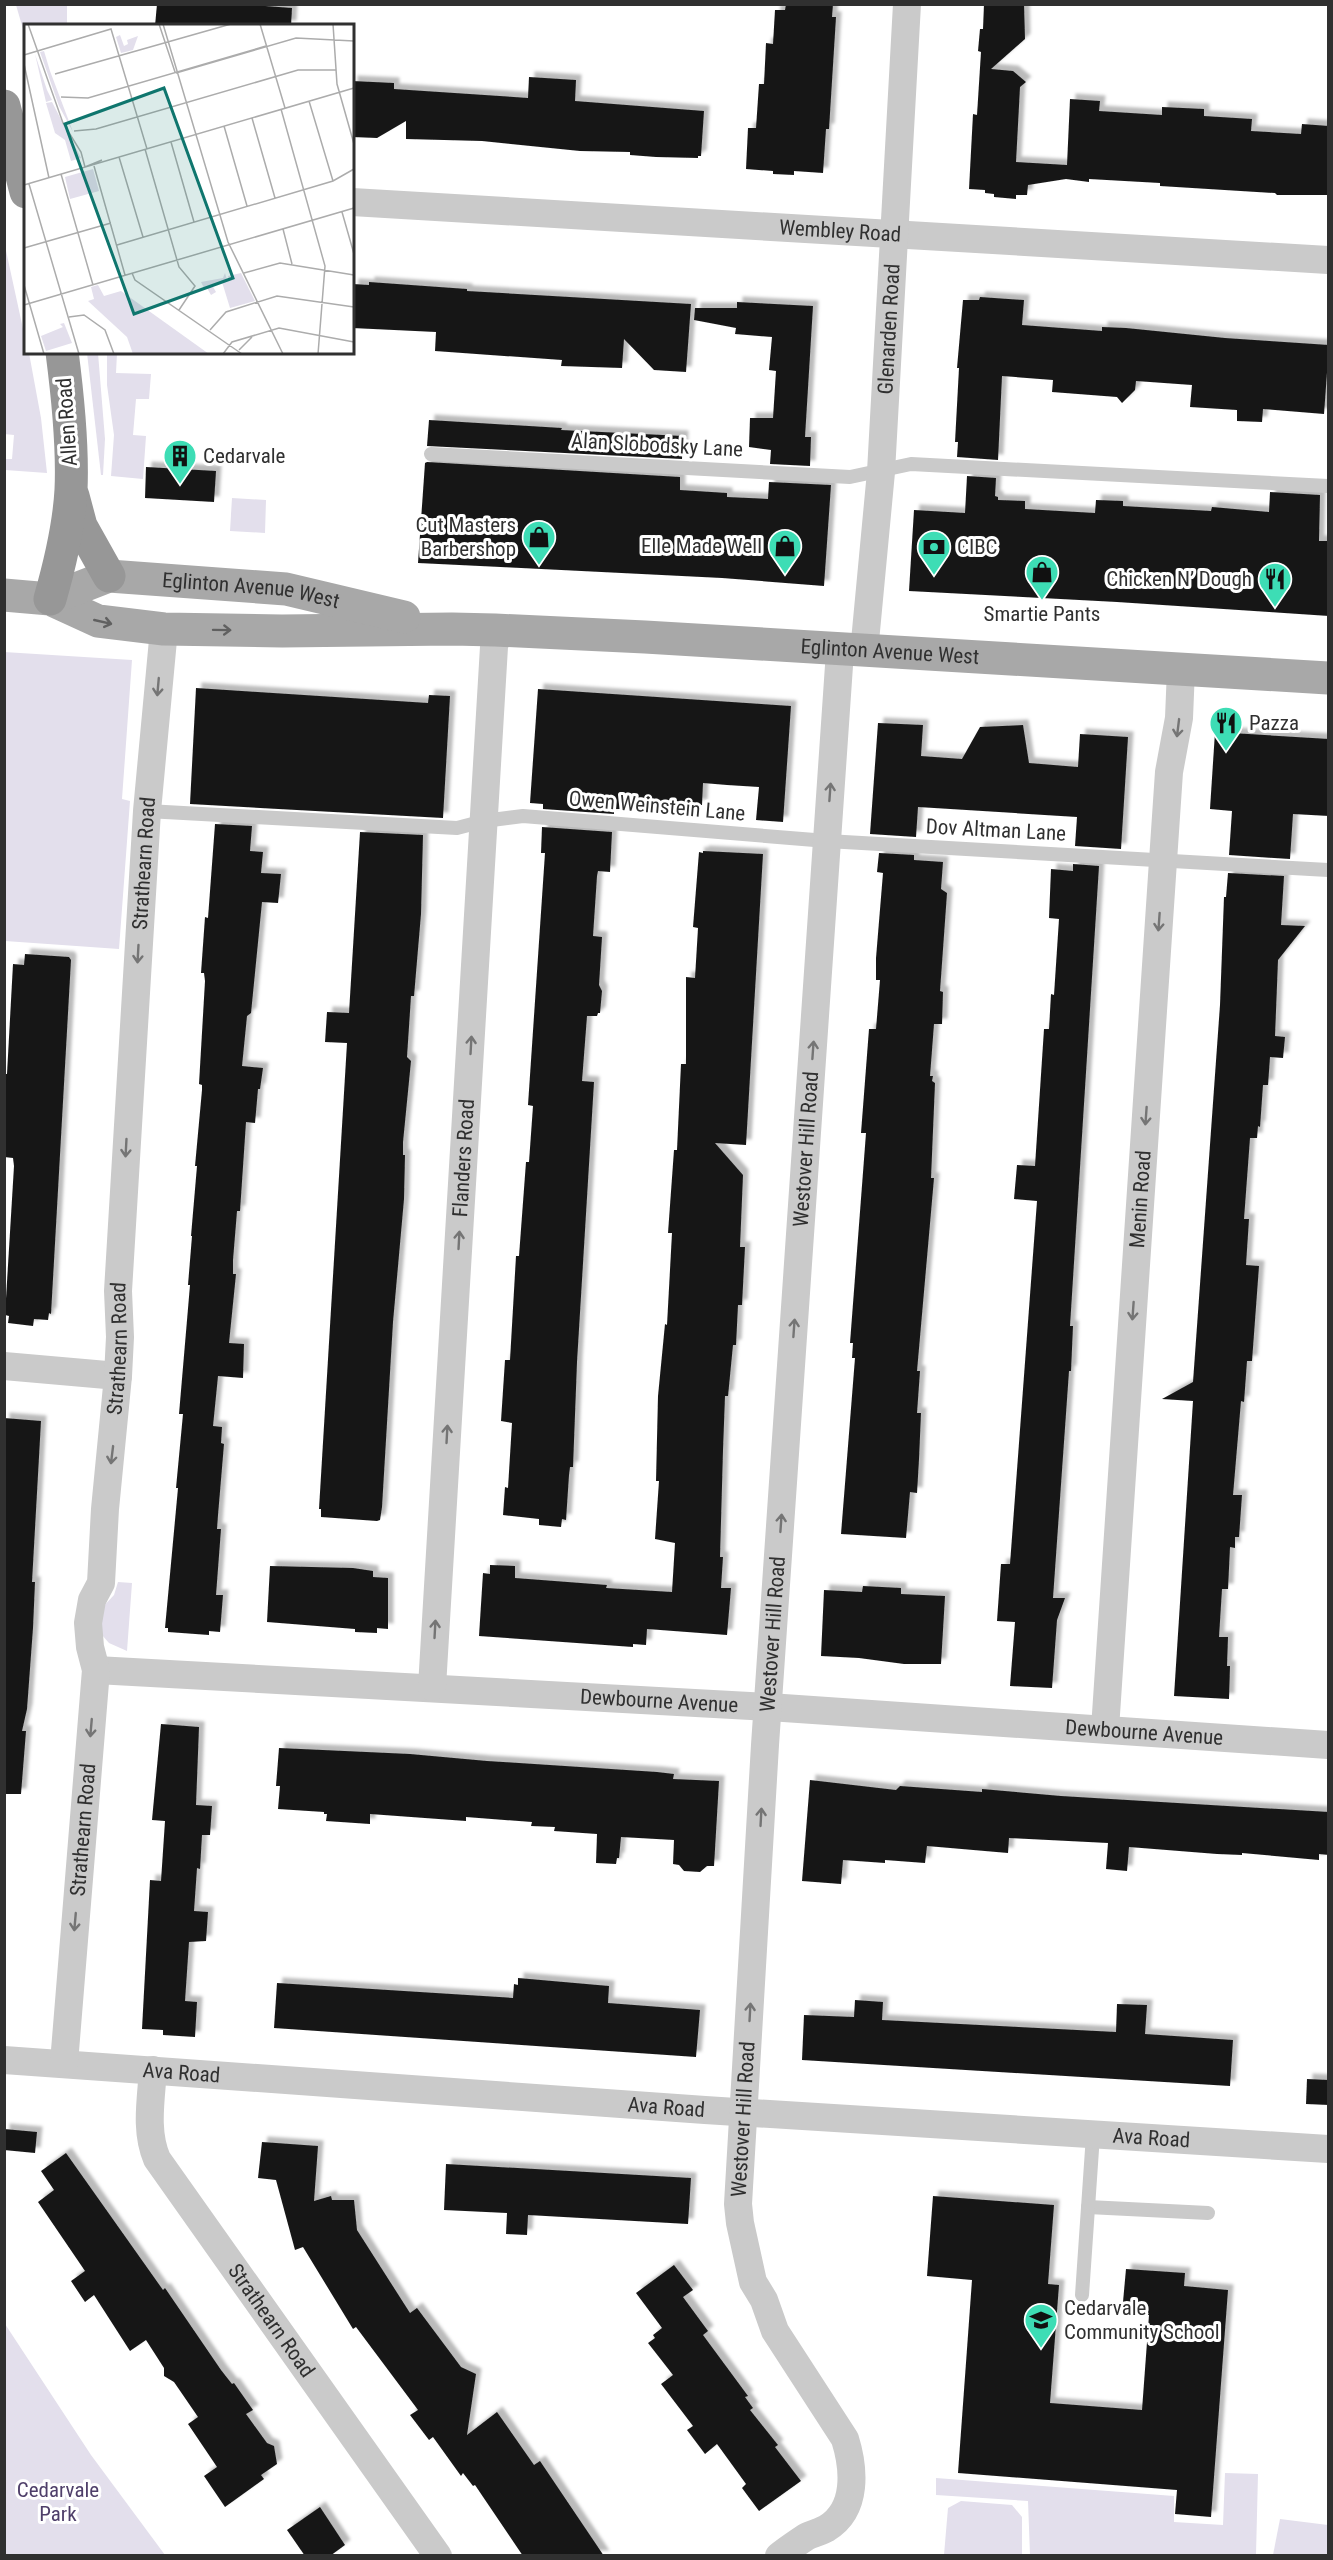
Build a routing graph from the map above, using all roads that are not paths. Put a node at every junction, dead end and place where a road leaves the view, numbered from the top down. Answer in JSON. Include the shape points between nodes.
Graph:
{"nodes":[{"id":1,"x":907,"y":4,"type":"edge"},
{"id":2,"x":4,"y":106,"type":"edge"},
{"id":3,"x":24,"y":184,"type":"edge"},
{"id":4,"x":354,"y":202,"type":"edge"},
{"id":5,"x":892,"y":233,"type":"junction"},
{"id":6,"x":1329,"y":260,"type":"edge"},
{"id":7,"x":62,"y":354,"type":"edge"},
{"id":8,"x":431,"y":454,"type":"dead end"},
{"id":9,"x":881,"y":472,"type":"junction"},
{"id":10,"x":1329,"y":486,"type":"edge"},
{"id":11,"x":71,"y":491,"type":"junction"},
{"id":12,"x":109,"y":576,"type":"junction"},
{"id":13,"x":213,"y":584,"type":"junction"},
{"id":14,"x":4,"y":595,"type":"edge"},
{"id":15,"x":50,"y":598,"type":"junction"},
{"id":16,"x":164,"y":629,"type":"junction"},
{"id":17,"x":452,"y":629,"type":"junction"},
{"id":18,"x":495,"y":630,"type":"junction"},
{"id":19,"x":852,"y":651,"type":"junction"},
{"id":20,"x":1181,"y":669,"type":"junction"},
{"id":21,"x":1329,"y":678,"type":"edge"},
{"id":22,"x":147,"y":811,"type":"junction"},
{"id":23,"x":484,"y":821,"type":"junction"},
{"id":24,"x":827,"y":841,"type":"junction"},
{"id":25,"x":1162,"y":861,"type":"junction"},
{"id":26,"x":1329,"y":870,"type":"edge"},
{"id":27,"x":4,"y":1366,"type":"edge"},
{"id":28,"x":118,"y":1376,"type":"junction"},
{"id":29,"x":96,"y":1670,"type":"junction"},
{"id":30,"x":432,"y":1687,"type":"junction"},
{"id":31,"x":768,"y":1707,"type":"junction"},
{"id":32,"x":1105,"y":1729,"type":"junction"},
{"id":33,"x":1329,"y":1745,"type":"edge"},
{"id":34,"x":4,"y":2060,"type":"edge"},
{"id":35,"x":64,"y":2063,"type":"junction"},
{"id":36,"x":153,"y":2070,"type":"junction"},
{"id":37,"x":744,"y":2112,"type":"junction"},
{"id":38,"x":1093,"y":2135,"type":"junction"},
{"id":39,"x":1329,"y":2149,"type":"edge"},
{"id":40,"x":1088,"y":2207,"type":"junction"},
{"id":41,"x":1208,"y":2213,"type":"dead end"},
{"id":42,"x":1082,"y":2295,"type":"dead end"},
{"id":43,"x":438,"y":2556,"type":"edge"},
{"id":44,"x":779,"y":2556,"type":"edge"}],
"edges":[{"from":1,"to":5,"type":"street","name":"Glenarden Road"},
{"from":2,"to":3,"type":"highway"},
{"from":4,"to":5,"type":"street","name":"Wembley Road"},
{"from":5,"to":6,"type":"street","name":"Wembley Road"},
{"from":5,"to":9,"type":"street","name":"Glenarden Road"},
{"from":7,"to":11,"type":"highway","name":"Allen Road","via":[[69,406]]},
{"from":8,"to":9,"type":"lane","name":"Alan Slobodsky Lane","via":[[850,477]]},
{"from":9,"to":10,"type":"lane","name":"Alan Slobodsky Lane","via":[[911,464]]},
{"from":9,"to":19,"type":"street","name":"Glenarden Road"},
{"from":11,"to":12,"type":"highway","via":[[81,526]]},
{"from":11,"to":15,"type":"highway"},
{"from":12,"to":13,"type":"main road","name":"Eglinton Avenue West"},
{"from":12,"to":15,"type":"main road","name":"Eglinton Avenue West"},
{"from":13,"to":16,"type":"main road","via":[[176,604]]},
{"from":13,"to":17,"type":"main road","name":"Eglinton Avenue West","via":[[286,589]]},
{"from":14,"to":15,"type":"main road","name":"Eglinton Avenue West"},
{"from":15,"to":16,"type":"main road","name":"Eglinton Avenue West","one_way":true,"via":[[98,621]]},
{"from":16,"to":17,"type":"main road","name":"Eglinton Avenue West","one_way":true},
{"from":16,"to":22,"type":"street","name":"Strathearn Road","one_way":true},
{"from":17,"to":18,"type":"main road","name":"Eglinton Avenue West"},
{"from":18,"to":19,"type":"main road","name":"Eglinton Avenue West"},
{"from":18,"to":23,"type":"street","name":"Flanders Road"},
{"from":19,"to":20,"type":"main road","name":"Eglinton Avenue West"},
{"from":24,"to":19,"type":"street","name":"Westover Hill Road","one_way":true},
{"from":20,"to":21,"type":"main road","name":"Eglinton Avenue West"},
{"from":20,"to":25,"type":"street","name":"Menin Road","one_way":true},
{"from":22,"to":23,"type":"lane","name":"Owen Weinstein Lane","via":[[457,828]]},
{"from":22,"to":28,"type":"street","name":"Strathearn Road","one_way":true,"via":[[118,1291]]},
{"from":23,"to":24,"type":"lane","name":"Owen Weinstein Lane","via":[[523,816]]},
{"from":30,"to":23,"type":"street","name":"Flanders Road","one_way":true},
{"from":24,"to":25,"type":"lane","name":"Dov Altman Lane"},
{"from":31,"to":24,"type":"street","name":"Westover Hill Road","one_way":true},
{"from":25,"to":26,"type":"lane","name":"Dov Altman Lane"},
{"from":25,"to":32,"type":"street","name":"Menin Road","one_way":true},
{"from":27,"to":28,"type":"street"},
{"from":28,"to":29,"type":"street","name":"Strathearn Road","one_way":true,"via":[[101,1583],[92,1600],[88,1623]]},
{"from":29,"to":30,"type":"street","name":"Dewbourne Avenue"},
{"from":29,"to":35,"type":"street","name":"Strathearn Road","one_way":true},
{"from":30,"to":31,"type":"street","name":"Dewbourne Avenue"},
{"from":31,"to":32,"type":"street","name":"Dewbourne Avenue"},
{"from":37,"to":31,"type":"street","name":"Westover Hill Road","one_way":true},
{"from":32,"to":33,"type":"street","name":"Dewbourne Avenue"},
{"from":34,"to":35,"type":"street","name":"Ava Road"},
{"from":35,"to":36,"type":"street","name":"Ava Road"},
{"from":36,"to":37,"type":"street","name":"Ava Road"},
{"from":36,"to":43,"type":"street","name":"Strathearn Road","via":[[149,2132],[157,2159]]},
{"from":37,"to":38,"type":"street","name":"Ava Road"},
{"from":37,"to":44,"type":"street","name":"Westover Hill Road","via":[[738,2204],[753,2282],[775,2331],[845,2439],[851,2459],[850,2494],[844,2510],[829,2527]]},
{"from":38,"to":39,"type":"street","name":"Ava Road"},
{"from":38,"to":40,"type":"lane"},
{"from":40,"to":41,"type":"lane"},
{"from":40,"to":42,"type":"lane"}]}
